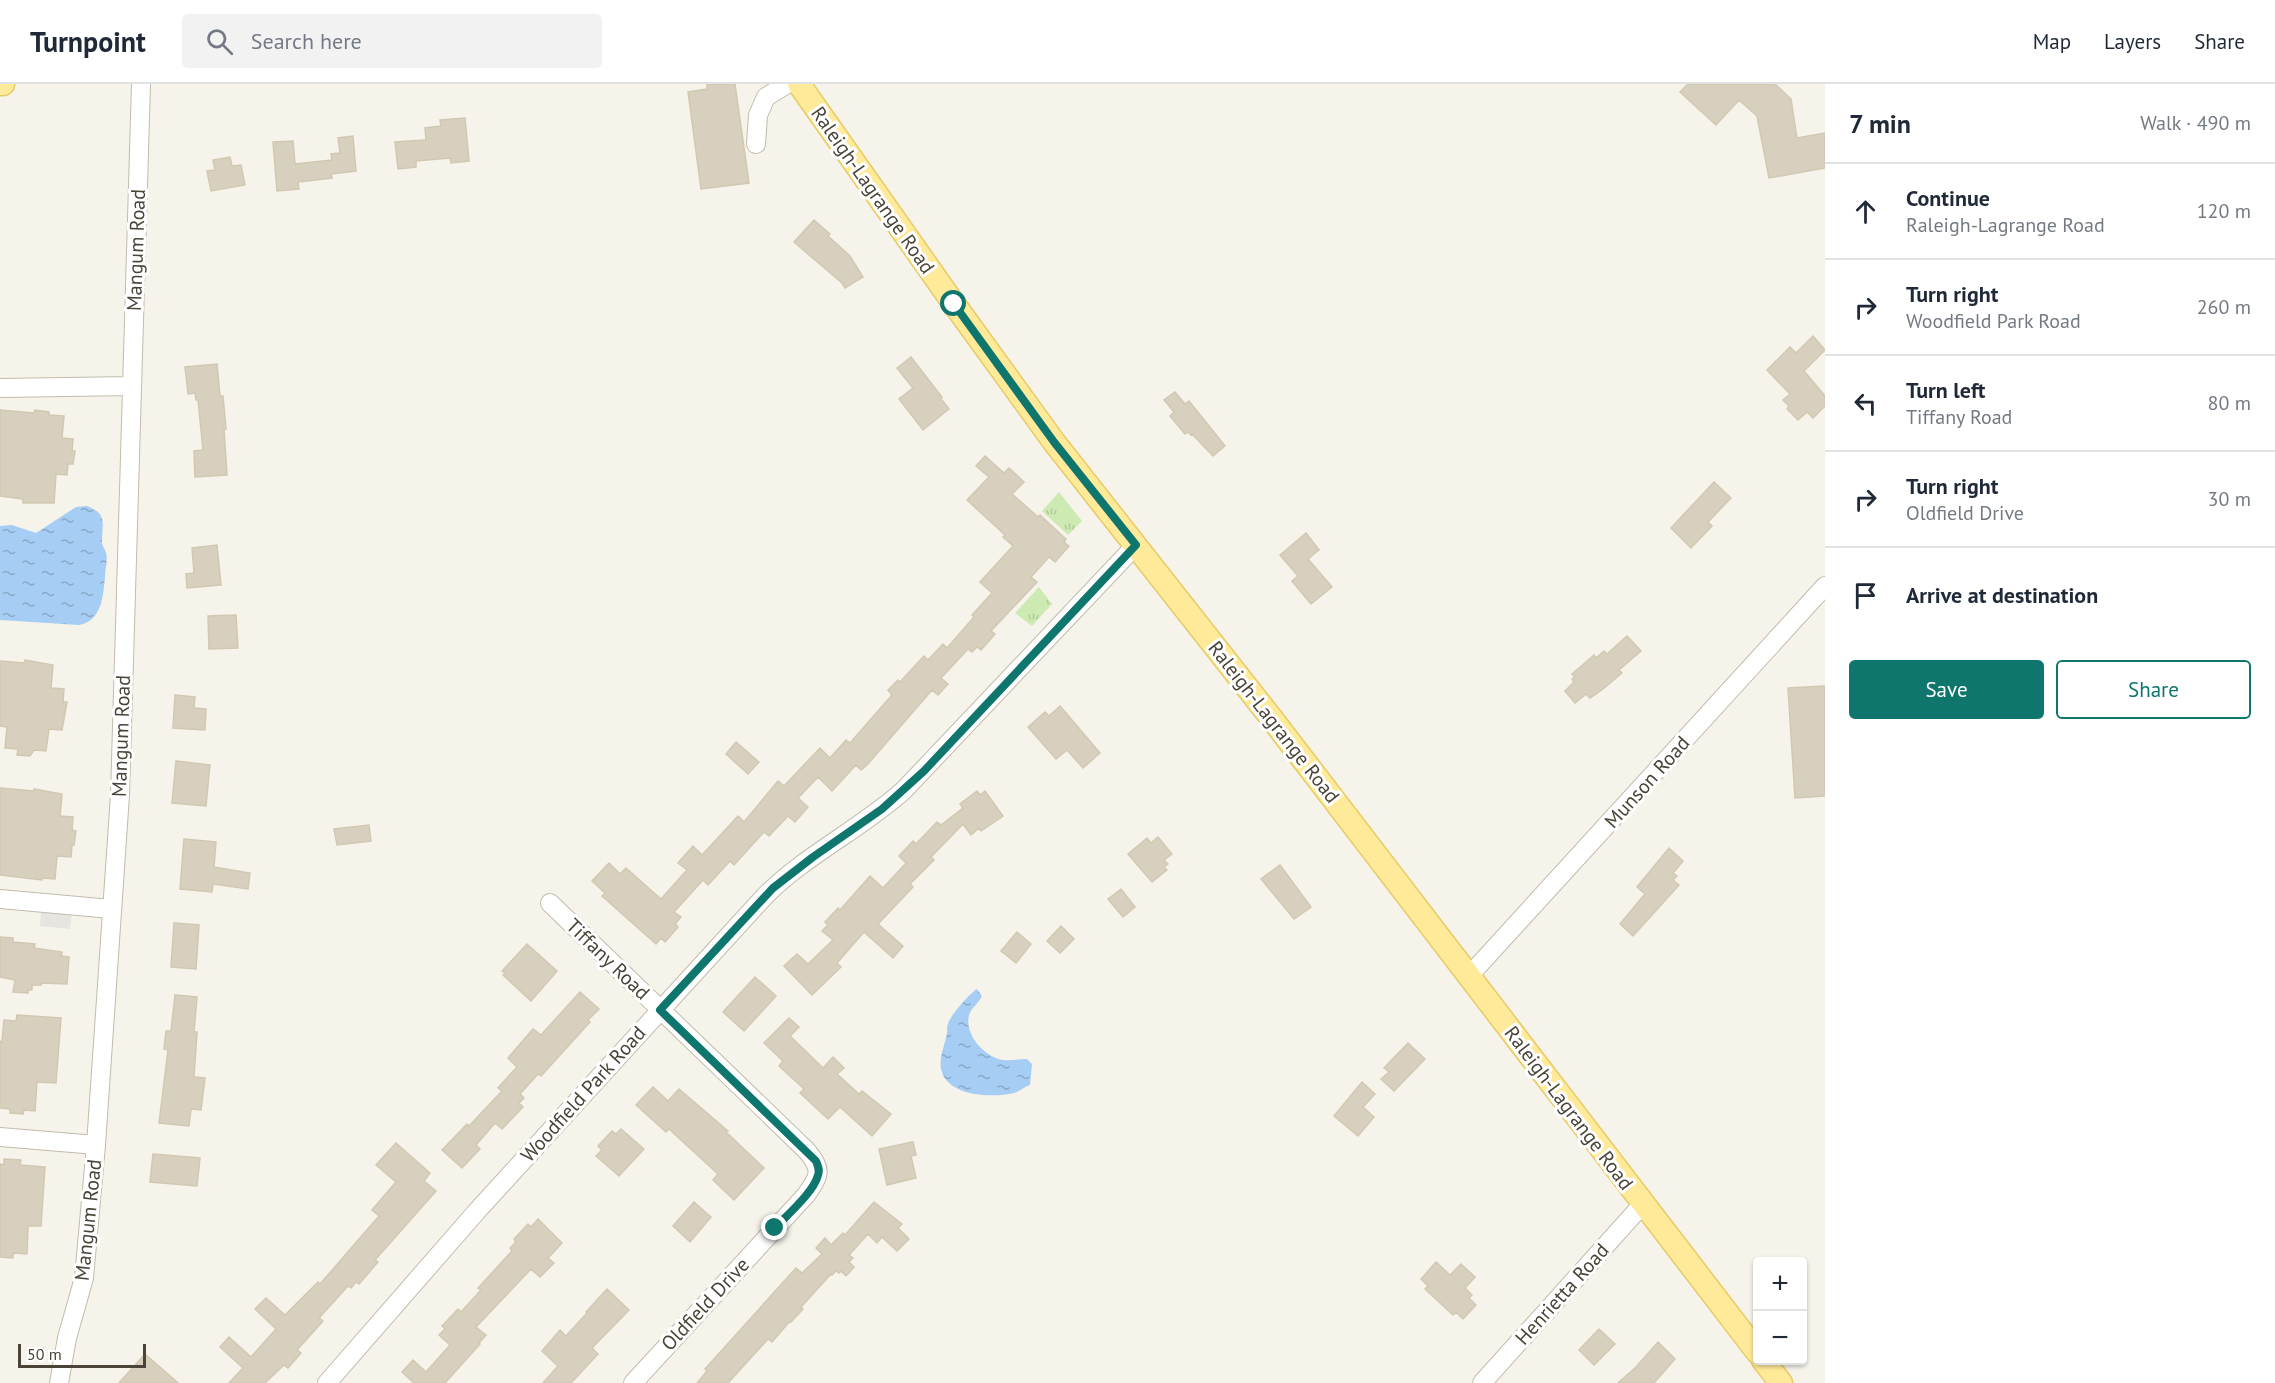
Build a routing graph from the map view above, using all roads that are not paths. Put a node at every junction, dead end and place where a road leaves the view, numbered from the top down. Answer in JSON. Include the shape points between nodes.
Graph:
{"nodes":[{"id":1,"x":141,"y":84,"type":"edge"},
{"id":2,"x":787,"y":84,"type":"edge"},
{"id":3,"x":799,"y":84,"type":"edge"},
{"id":4,"x":756,"y":144,"type":"dead end"},
{"id":5,"x":132,"y":386,"type":"junction"},
{"id":6,"x":0,"y":388,"type":"edge"},
{"id":7,"x":1136,"y":545,"type":"junction"},
{"id":8,"x":1825,"y":586,"type":"edge"},
{"id":9,"x":0,"y":899,"type":"edge"},
{"id":10,"x":550,"y":903,"type":"dead end"},
{"id":11,"x":111,"y":909,"type":"junction"},
{"id":12,"x":1468,"y":977,"type":"junction"},
{"id":13,"x":660,"y":1010,"type":"junction"},
{"id":14,"x":0,"y":1137,"type":"edge"},
{"id":15,"x":96,"y":1144,"type":"junction"},
{"id":16,"x":819,"y":1168,"type":"joint"},
{"id":17,"x":1642,"y":1205,"type":"junction"},
{"id":18,"x":1753,"y":1347,"type":"edge"},
{"id":19,"x":1767,"y":1365,"type":"edge"},
{"id":20,"x":59,"y":1383,"type":"edge"},
{"id":21,"x":327,"y":1383,"type":"edge"},
{"id":22,"x":633,"y":1383,"type":"edge"},
{"id":23,"x":1482,"y":1383,"type":"edge"},
{"id":24,"x":1781,"y":1383,"type":"edge"}],
"edges":[{"from":1,"to":5,"type":"street","name":"Mangum Road"},
{"from":2,"to":4,"type":"street","via":[[766,97],[758,115]]},
{"from":3,"to":7,"type":"main road","name":"Raleigh-Lagrange Road","via":[[1054,442]]},
{"from":5,"to":6,"type":"street"},
{"from":5,"to":11,"type":"street","name":"Mangum Road","via":[[120,795]]},
{"from":7,"to":12,"type":"main road","name":"Raleigh-Lagrange Road"},
{"from":7,"to":13,"type":"street","name":"Woodfield Park Road","via":[[924,771],[882,809],[773,888]]},
{"from":8,"to":12,"type":"street","name":"Munson Road"},
{"from":9,"to":11,"type":"street"},
{"from":10,"to":13,"type":"street","name":"Tiffany Road"},
{"from":11,"to":15,"type":"street","name":"Mangum Road"},
{"from":12,"to":17,"type":"main road","name":"Raleigh-Lagrange Road"},
{"from":13,"to":16,"type":"street","name":"Tiffany Road","via":[[807,1150]]},
{"from":13,"to":21,"type":"street","name":"Woodfield Park Road"},
{"from":14,"to":15,"type":"street"},
{"from":15,"to":20,"type":"street","name":"Mangum Road","via":[[84,1278]]},
{"from":16,"to":22,"type":"street","name":"Oldfield Drive","via":[[806,1195]]},
{"from":17,"to":18,"type":"main road","name":"Raleigh-Lagrange Road"},
{"from":17,"to":23,"type":"street","name":"Henrietta Road"},
{"from":19,"to":24,"type":"main road"}]}
